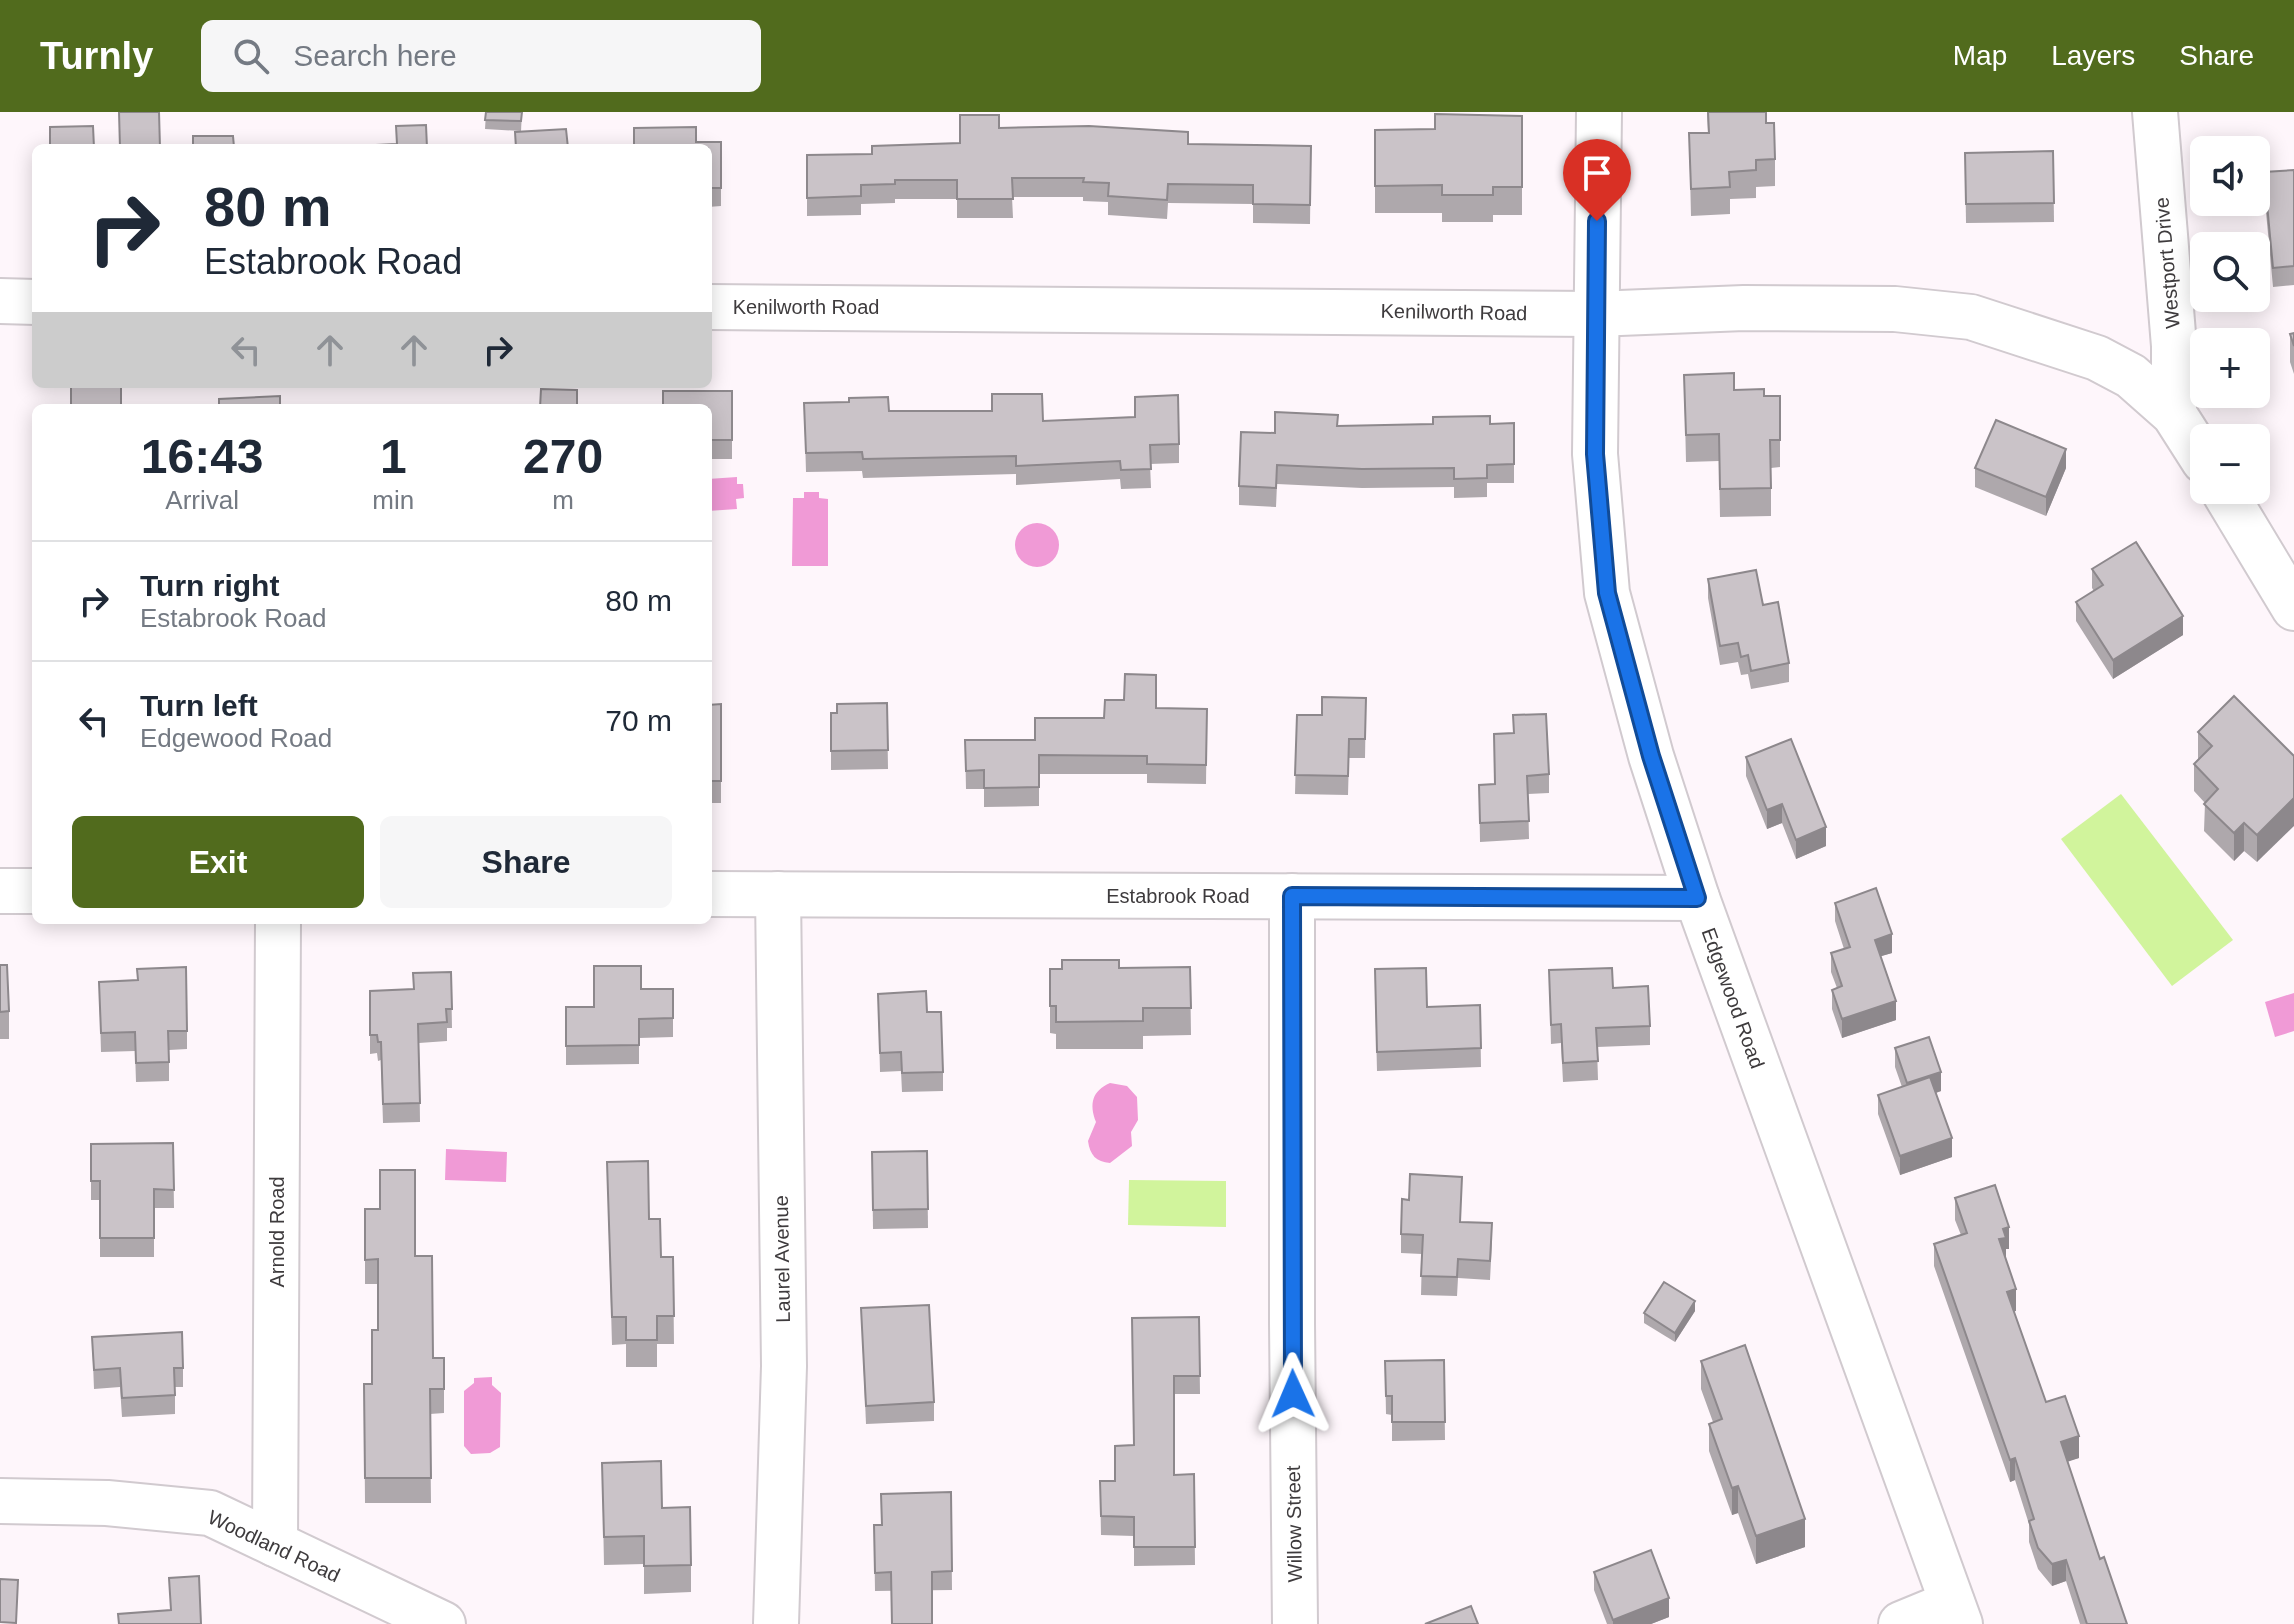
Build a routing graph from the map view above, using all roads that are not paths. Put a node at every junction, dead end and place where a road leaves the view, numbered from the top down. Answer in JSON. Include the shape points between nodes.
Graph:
{"nodes":[{"id":1,"x":1599,"y":112,"type":"edge"},
{"id":2,"x":2155,"y":112,"type":"edge"},
{"id":3,"x":0,"y":301,"type":"edge"},
{"id":4,"x":32,"y":302,"type":"edge"},
{"id":5,"x":712,"y":307,"type":"edge"},
{"id":6,"x":1595,"y":314,"type":"junction"},
{"id":7,"x":2174,"y":414,"type":"junction"},
{"id":8,"x":2190,"y":439,"type":"edge"},
{"id":9,"x":2231,"y":504,"type":"edge"},
{"id":10,"x":2294,"y":608,"type":"edge"},
{"id":11,"x":0,"y":891,"type":"edge"},
{"id":12,"x":32,"y":891,"type":"edge"},
{"id":13,"x":712,"y":894,"type":"edge"},
{"id":14,"x":778,"y":894,"type":"junction"},
{"id":15,"x":1292,"y":896,"type":"junction"},
{"id":16,"x":1697,"y":898,"type":"junction"},
{"id":17,"x":278,"y":924,"type":"edge"},
{"id":18,"x":0,"y":1501,"type":"edge"},
{"id":19,"x":275,"y":1544,"type":"junction"},
{"id":20,"x":1956,"y":1614,"type":"edge"},
{"id":21,"x":443,"y":1624,"type":"edge"},
{"id":22,"x":776,"y":1624,"type":"edge"},
{"id":23,"x":1295,"y":1624,"type":"edge"},
{"id":24,"x":1901,"y":1624,"type":"edge"}],
"edges":[{"from":1,"to":6,"type":"street","name":"Edgewood Road"},
{"from":2,"to":7,"type":"street","name":"Westport Drive","via":[[2174,346]]},
{"from":3,"to":4,"type":"street"},
{"from":5,"to":6,"type":"street","name":"Kenilworth Road"},
{"from":6,"to":7,"type":"street","name":"Kenilworth Road","via":[[1895,309],[1971,317],[2097,358],[2131,376]]},
{"from":6,"to":16,"type":"street","name":"Edgewood Road","via":[[1595,454],[1607,593]]},
{"from":7,"to":8,"type":"street","name":"Kenilworth Road"},
{"from":9,"to":10,"type":"street"},
{"from":11,"to":12,"type":"street"},
{"from":13,"to":14,"type":"street","name":"Estabrook Road"},
{"from":14,"to":15,"type":"street","name":"Estabrook Road"},
{"from":14,"to":22,"type":"street","name":"Laurel Avenue","via":[[784,1366]]},
{"from":15,"to":16,"type":"street","name":"Estabrook Road"},
{"from":15,"to":23,"type":"street","name":"Willow Street"},
{"from":16,"to":20,"type":"street","name":"Edgewood Road"},
{"from":17,"to":19,"type":"street","name":"Arnold Road"},
{"from":18,"to":19,"type":"street","name":"Woodland Road","via":[[107,1503],[210,1513]]},
{"from":19,"to":21,"type":"street","name":"Woodland Road"},
{"from":20,"to":24,"type":"street"}]}
